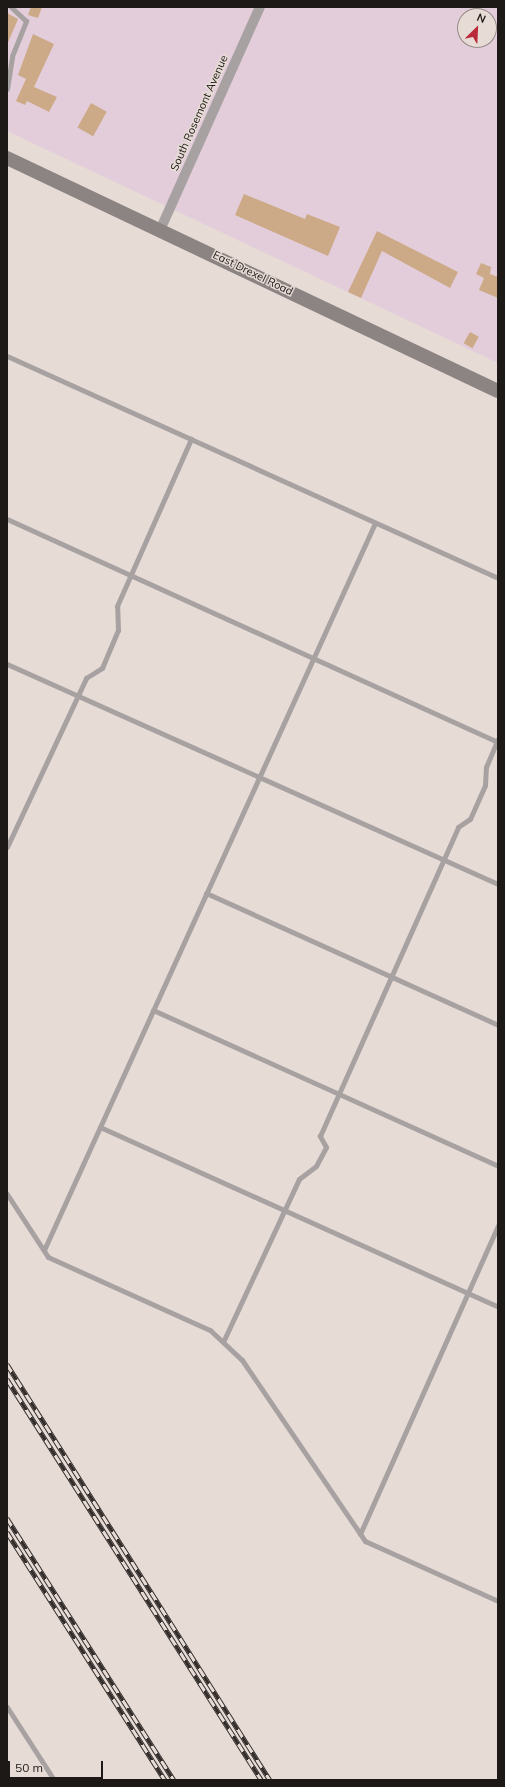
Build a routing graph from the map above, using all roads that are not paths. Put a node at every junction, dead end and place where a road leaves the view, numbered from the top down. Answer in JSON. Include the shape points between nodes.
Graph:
{"nodes":[{"id":1,"x":11,"y":7,"type":"edge"},
{"id":2,"x":260,"y":7,"type":"edge"},
{"id":3,"x":8,"y":81,"type":"edge"},
{"id":4,"x":7,"y":89,"type":"edge"},
{"id":5,"x":7,"y":158,"type":"edge"},
{"id":6,"x":161,"y":228,"type":"junction"},
{"id":7,"x":7,"y":356,"type":"edge"},
{"id":8,"x":498,"y":391,"type":"edge"},
{"id":9,"x":191,"y":439,"type":"junction"},
{"id":10,"x":7,"y":519,"type":"edge"},
{"id":11,"x":375,"y":523,"type":"junction"},
{"id":12,"x":130,"y":575,"type":"junction"},
{"id":13,"x":498,"y":578,"type":"edge"},
{"id":14,"x":313,"y":658,"type":"junction"},
{"id":15,"x":7,"y":664,"type":"edge"},
{"id":16,"x":77,"y":696,"type":"junction"},
{"id":17,"x":498,"y":741,"type":"edge"},
{"id":18,"x":259,"y":777,"type":"junction"},
{"id":19,"x":7,"y":847,"type":"edge"},
{"id":20,"x":444,"y":860,"type":"junction"},
{"id":21,"x":498,"y":884,"type":"edge"},
{"id":22,"x":206,"y":894,"type":"junction"},
{"id":23,"x":391,"y":977,"type":"junction"},
{"id":24,"x":153,"y":1010,"type":"junction"},
{"id":25,"x":498,"y":1025,"type":"edge"},
{"id":26,"x":339,"y":1094,"type":"junction"},
{"id":27,"x":100,"y":1127,"type":"junction"},
{"id":28,"x":498,"y":1166,"type":"edge"},
{"id":29,"x":7,"y":1194,"type":"edge"},
{"id":30,"x":284,"y":1211,"type":"junction"},
{"id":31,"x":498,"y":1226,"type":"edge"},
{"id":32,"x":44,"y":1250,"type":"junction"},
{"id":33,"x":468,"y":1294,"type":"junction"},
{"id":34,"x":498,"y":1307,"type":"edge"},
{"id":35,"x":223,"y":1342,"type":"junction"},
{"id":36,"x":360,"y":1534,"type":"junction"},
{"id":37,"x":498,"y":1601,"type":"edge"},
{"id":38,"x":7,"y":1706,"type":"edge"},
{"id":39,"x":54,"y":1780,"type":"edge"}],
"edges":[{"from":1,"to":3,"type":"lane","via":[[26,21],[12,56]]},
{"from":2,"to":6,"type":"street","name":"South Rosemont Avenue"},
{"from":3,"to":4,"type":"lane"},
{"from":5,"to":6,"type":"street","name":"East Drexel Road"},
{"from":6,"to":8,"type":"street","name":"East Drexel Road"},
{"from":7,"to":9,"type":"lane"},
{"from":9,"to":11,"type":"lane"},
{"from":9,"to":12,"type":"lane"},
{"from":10,"to":12,"type":"lane"},
{"from":11,"to":13,"type":"lane"},
{"from":11,"to":14,"type":"lane"},
{"from":12,"to":14,"type":"lane"},
{"from":12,"to":16,"type":"lane","via":[[116,606],[118,630],[102,668],[86,678]]},
{"from":14,"to":17,"type":"lane"},
{"from":14,"to":18,"type":"lane"},
{"from":15,"to":16,"type":"lane"},
{"from":16,"to":18,"type":"lane"},
{"from":16,"to":19,"type":"lane"},
{"from":17,"to":20,"type":"lane","via":[[486,767],[485,785],[470,819],[458,827]]},
{"from":18,"to":20,"type":"lane"},
{"from":18,"to":22,"type":"lane"},
{"from":20,"to":21,"type":"lane"},
{"from":20,"to":23,"type":"lane"},
{"from":22,"to":23,"type":"lane"},
{"from":22,"to":24,"type":"lane"},
{"from":23,"to":25,"type":"lane"},
{"from":23,"to":26,"type":"lane"},
{"from":24,"to":26,"type":"lane"},
{"from":24,"to":27,"type":"lane"},
{"from":26,"to":28,"type":"lane"},
{"from":26,"to":30,"type":"lane","via":[[320,1136],[326,1147],[316,1166],[299,1179]]},
{"from":27,"to":30,"type":"lane"},
{"from":27,"to":32,"type":"lane"},
{"from":29,"to":32,"type":"lane"},
{"from":30,"to":33,"type":"lane"},
{"from":30,"to":35,"type":"lane"},
{"from":31,"to":33,"type":"lane"},
{"from":32,"to":35,"type":"lane","via":[[48,1257],[210,1330]]},
{"from":33,"to":34,"type":"lane"},
{"from":33,"to":36,"type":"lane"},
{"from":35,"to":36,"type":"lane","via":[[242,1360]]},
{"from":36,"to":37,"type":"lane","via":[[365,1541]]},
{"from":38,"to":39,"type":"lane"}]}
